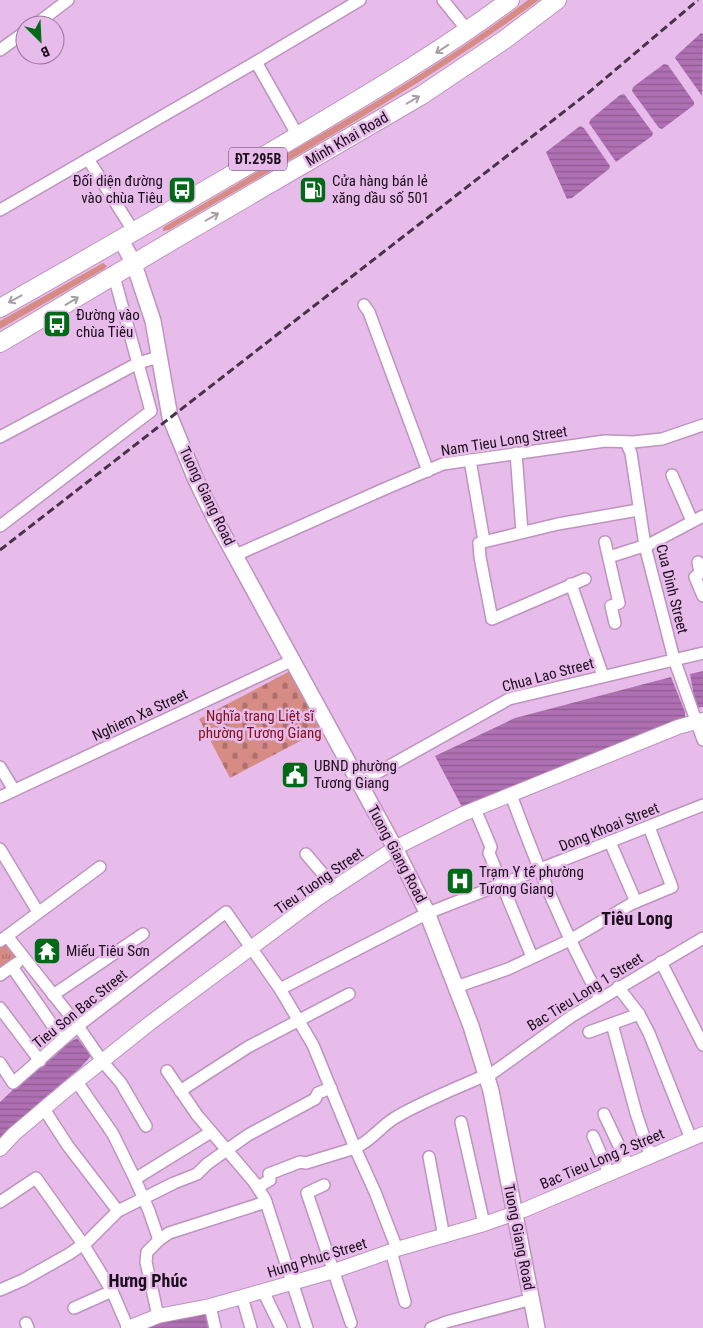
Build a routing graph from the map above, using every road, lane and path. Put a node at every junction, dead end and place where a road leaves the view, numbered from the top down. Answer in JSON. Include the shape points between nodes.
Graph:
{"nodes":[{"id":1,"x":68,"y":0,"type":"edge"},
{"id":2,"x":360,"y":0,"type":"edge"},
{"id":3,"x":443,"y":0,"type":"edge"},
{"id":4,"x":510,"y":0,"type":"edge"},
{"id":5,"x":557,"y":0,"type":"edge"},
{"id":6,"x":48,"y":15,"type":"edge"},
{"id":7,"x":468,"y":31,"type":"junction"},
{"id":8,"x":15,"y":39,"type":"edge"},
{"id":9,"x":0,"y":50,"type":"edge"},
{"id":10,"x":256,"y":62,"type":"junction"},
{"id":11,"x":298,"y":136,"type":"junction"},
{"id":12,"x":88,"y":159,"type":"junction"},
{"id":13,"x":0,"y":210,"type":"edge"},
{"id":14,"x":127,"y":236,"type":"junction"},
{"id":15,"x":134,"y":264,"type":"junction"},
{"id":16,"x":114,"y":276,"type":"junction"},
{"id":17,"x":364,"y":305,"type":"dead end"},
{"id":18,"x":0,"y":308,"type":"edge"},
{"id":19,"x":0,"y":343,"type":"edge"},
{"id":20,"x":159,"y":357,"type":"junction"},
{"id":21,"x":138,"y":363,"type":"junction"},
{"id":22,"x":703,"y":425,"type":"edge"},
{"id":23,"x":0,"y":437,"type":"edge"},
{"id":24,"x":626,"y":442,"type":"junction"},
{"id":25,"x":516,"y":453,"type":"junction"},
{"id":26,"x":470,"y":460,"type":"junction"},
{"id":27,"x":428,"y":471,"type":"junction"},
{"id":28,"x":672,"y":475,"type":"dead end"},
{"id":29,"x":638,"y":510,"type":"junction"},
{"id":30,"x":703,"y":516,"type":"edge"},
{"id":31,"x":692,"y":521,"type":"junction"},
{"id":32,"x":0,"y":526,"type":"edge"},
{"id":33,"x":522,"y":532,"type":"junction"},
{"id":34,"x":484,"y":541,"type":"junction"},
{"id":35,"x":605,"y":542,"type":"dead end"},
{"id":36,"x":645,"y":546,"type":"junction"},
{"id":37,"x":236,"y":556,"type":"junction"},
{"id":38,"x":608,"y":557,"type":"junction"},
{"id":39,"x":698,"y":562,"type":"dead end"},
{"id":40,"x":585,"y":579,"type":"dead end"},
{"id":41,"x":571,"y":584,"type":"junction"},
{"id":42,"x":703,"y":596,"type":"edge"},
{"id":43,"x":615,"y":623,"type":"dead end"},
{"id":44,"x":703,"y":653,"type":"edge"},
{"id":45,"x":674,"y":659,"type":"junction"},
{"id":46,"x":293,"y":660,"type":"junction"},
{"id":47,"x":603,"y":676,"type":"junction"},
{"id":48,"x":700,"y":720,"type":"edge"},
{"id":49,"x":703,"y":740,"type":"edge"},
{"id":50,"x":0,"y":767,"type":"edge"},
{"id":51,"x":359,"y":783,"type":"junction"},
{"id":52,"x":14,"y":790,"type":"junction"},
{"id":53,"x":512,"y":795,"type":"junction"},
{"id":54,"x":0,"y":797,"type":"edge"},
{"id":55,"x":703,"y":806,"type":"edge"},
{"id":56,"x":475,"y":809,"type":"junction"},
{"id":57,"x":649,"y":827,"type":"junction"},
{"id":58,"x":610,"y":842,"type":"junction"},
{"id":59,"x":395,"y":848,"type":"junction"},
{"id":60,"x":0,"y":849,"type":"edge"},
{"id":61,"x":306,"y":854,"type":"dead end"},
{"id":62,"x":100,"y":866,"type":"dead end"},
{"id":63,"x":539,"y":870,"type":"junction"},
{"id":64,"x":501,"y":885,"type":"junction"},
{"id":65,"x":335,"y":888,"type":"junction"},
{"id":66,"x":636,"y":902,"type":"junction"},
{"id":67,"x":38,"y":912,"type":"junction"},
{"id":68,"x":428,"y":913,"type":"junction"},
{"id":69,"x":143,"y":934,"type":"dead end"},
{"id":70,"x":3,"y":938,"type":"edge"},
{"id":71,"x":703,"y":938,"type":"edge"},
{"id":72,"x":570,"y":940,"type":"junction"},
{"id":73,"x":251,"y":948,"type":"junction"},
{"id":74,"x":532,"y":957,"type":"junction"},
{"id":75,"x":25,"y":958,"type":"junction"},
{"id":76,"x":661,"y":962,"type":"junction"},
{"id":77,"x":12,"y":967,"type":"junction"},
{"id":78,"x":0,"y":975,"type":"edge"},
{"id":79,"x":456,"y":987,"type":"junction"},
{"id":80,"x":618,"y":987,"type":"junction"},
{"id":81,"x":280,"y":989,"type":"junction"},
{"id":82,"x":349,"y":994,"type":"dead end"},
{"id":83,"x":53,"y":995,"type":"junction"},
{"id":84,"x":600,"y":998,"type":"junction"},
{"id":85,"x":0,"y":1008,"type":"edge"},
{"id":86,"x":639,"y":1014,"type":"junction"},
{"id":87,"x":298,"y":1019,"type":"junction"},
{"id":88,"x":612,"y":1024,"type":"junction"},
{"id":89,"x":78,"y":1026,"type":"junction"},
{"id":90,"x":589,"y":1032,"type":"dead end"},
{"id":91,"x":62,"y":1039,"type":"junction"},
{"id":92,"x":703,"y":1045,"type":"edge"},
{"id":93,"x":40,"y":1060,"type":"junction"},
{"id":94,"x":102,"y":1061,"type":"junction"},
{"id":95,"x":0,"y":1063,"type":"edge"},
{"id":96,"x":167,"y":1071,"type":"dead end"},
{"id":97,"x":486,"y":1076,"type":"junction"},
{"id":98,"x":78,"y":1082,"type":"junction"},
{"id":99,"x":331,"y":1088,"type":"junction"},
{"id":100,"x":180,"y":1091,"type":"junction"},
{"id":101,"x":44,"y":1109,"type":"junction"},
{"id":102,"x":604,"y":1114,"type":"dead end"},
{"id":103,"x":461,"y":1122,"type":"dead end"},
{"id":104,"x":146,"y":1126,"type":"dead end"},
{"id":105,"x":211,"y":1132,"type":"junction"},
{"id":106,"x":593,"y":1136,"type":"dead end"},
{"id":107,"x":697,"y":1137,"type":"edge"},
{"id":108,"x":355,"y":1148,"type":"junction"},
{"id":109,"x":0,"y":1149,"type":"edge"},
{"id":110,"x":226,"y":1150,"type":"junction"},
{"id":111,"x":650,"y":1155,"type":"junction"},
{"id":112,"x":429,"y":1157,"type":"dead end"},
{"id":113,"x":628,"y":1165,"type":"junction"},
{"id":114,"x":609,"y":1173,"type":"junction"},
{"id":115,"x":136,"y":1179,"type":"junction"},
{"id":116,"x":324,"y":1185,"type":"dead end"},
{"id":117,"x":258,"y":1187,"type":"junction"},
{"id":118,"x":143,"y":1198,"type":"junction"},
{"id":119,"x":0,"y":1202,"type":"edge"},
{"id":120,"x":266,"y":1202,"type":"junction"},
{"id":121,"x":118,"y":1211,"type":"junction"},
{"id":122,"x":514,"y":1214,"type":"junction"},
{"id":123,"x":484,"y":1224,"type":"junction"},
{"id":124,"x":444,"y":1237,"type":"junction"},
{"id":125,"x":159,"y":1240,"type":"junction"},
{"id":126,"x":83,"y":1244,"type":"junction"},
{"id":127,"x":394,"y":1250,"type":"junction"},
{"id":128,"x":334,"y":1272,"type":"junction"},
{"id":129,"x":293,"y":1283,"type":"junction"},
{"id":130,"x":0,"y":1290,"type":"edge"},
{"id":131,"x":112,"y":1291,"type":"junction"},
{"id":132,"x":263,"y":1292,"type":"junction"},
{"id":133,"x":242,"y":1297,"type":"junction"},
{"id":134,"x":532,"y":1299,"type":"junction"},
{"id":135,"x":405,"y":1302,"type":"dead end"},
{"id":136,"x":210,"y":1306,"type":"junction"},
{"id":137,"x":74,"y":1308,"type":"dead end"},
{"id":138,"x":158,"y":1316,"type":"junction"},
{"id":139,"x":352,"y":1323,"type":"dead end"},
{"id":140,"x":447,"y":1325,"type":"edge"},
{"id":141,"x":128,"y":1328,"type":"edge"},
{"id":142,"x":215,"y":1328,"type":"edge"},
{"id":143,"x":250,"y":1328,"type":"edge"},
{"id":144,"x":281,"y":1328,"type":"edge"},
{"id":145,"x":307,"y":1328,"type":"edge"},
{"id":146,"x":431,"y":1328,"type":"edge"},
{"id":147,"x":536,"y":1328,"type":"edge"}],
"edges":[{"from":1,"to":6,"type":"street"},
{"from":2,"to":10,"type":"street"},
{"from":3,"to":7,"type":"street"},
{"from":4,"to":7,"type":"main road","name":"Minh Khai Road","number":"ĐT.295B"},
{"from":15,"to":5,"type":"main road","name":"Minh Khai Road","number":"ĐT.295B","one_way":true,"via":[[422,95]]},
{"from":7,"to":11,"type":"main road","name":"Minh Khai Road","number":"ĐT.295B","one_way":true},
{"from":8,"to":9,"type":"street"},
{"from":10,"to":11,"type":"street"},
{"from":10,"to":12,"type":"street"},
{"from":11,"to":14,"type":"main road","name":"Minh Khai Road","number":"ĐT.295B"},
{"from":12,"to":13,"type":"street"},
{"from":12,"to":14,"type":"street"},
{"from":14,"to":15,"type":"main road","name":"Tuong Giang Road"},
{"from":14,"to":18,"type":"main road","name":"Minh Khai Road","number":"ĐT.295B","one_way":true},
{"from":15,"to":16,"type":"main road","name":"Minh Khai Road","number":"ĐT.295B"},
{"from":15,"to":20,"type":"main road","name":"Tuong Giang Road","via":[[153,321]]},
{"from":19,"to":16,"type":"main road","name":"Minh Khai Road","number":"ĐT.295B","one_way":true},
{"from":16,"to":21,"type":"street"},
{"from":17,"to":27,"type":"street"},
{"from":20,"to":21,"type":"street"},
{"from":20,"to":37,"type":"main road","name":"Tuong Giang Road","via":[[170,417],[200,488]]},
{"from":21,"to":23,"type":"street"},
{"from":21,"to":32,"type":"street","via":[[151,411]]},
{"from":22,"to":24,"type":"street","name":"Nam Tieu Long Street","via":[[662,439]]},
{"from":24,"to":25,"type":"street","name":"Nam Tieu Long Street","via":[[605,441]]},
{"from":24,"to":29,"type":"street","name":"Cua Dinh Street","via":[[631,453]]},
{"from":25,"to":26,"type":"street","name":"Nam Tieu Long Street"},
{"from":25,"to":33,"type":"street"},
{"from":26,"to":27,"type":"street","name":"Nam Tieu Long Street","via":[[443,464]]},
{"from":26,"to":34,"type":"street"},
{"from":27,"to":37,"type":"street","name":"Nam Tieu Long Street"},
{"from":28,"to":31,"type":"street"},
{"from":29,"to":33,"type":"street"},
{"from":29,"to":36,"type":"street","name":"Cua Dinh Street"},
{"from":30,"to":31,"type":"street"},
{"from":31,"to":36,"type":"street"},
{"from":33,"to":34,"type":"street"},
{"from":34,"to":41,"type":"street","via":[[479,543],[480,557],[492,620]]},
{"from":35,"to":38,"type":"street"},
{"from":36,"to":38,"type":"street"},
{"from":36,"to":45,"type":"street","name":"Cua Dinh Street"},
{"from":37,"to":46,"type":"main road","name":"Tuong Giang Road"},
{"from":38,"to":43,"type":"street","via":[[619,603],[611,606]]},
{"from":39,"to":42,"type":"street","via":[[700,573],[695,577]]},
{"from":40,"to":41,"type":"street"},
{"from":41,"to":47,"type":"street"},
{"from":44,"to":45,"type":"street","name":"Chua Lao Street"},
{"from":45,"to":47,"type":"street","name":"Chua Lao Street"},
{"from":45,"to":48,"type":"street","name":"Cua Dinh Street"},
{"from":46,"to":51,"type":"main road","name":"Tuong Giang Road"},
{"from":46,"to":52,"type":"street","name":"Nghiem Xa Street"},
{"from":47,"to":51,"type":"street","name":"Chua Lao Street","via":[[509,699]]},
{"from":48,"to":49,"type":"street","name":"Cua Dinh Street"},
{"from":48,"to":53,"type":"street","name":"Tieu Tuong Street"},
{"from":50,"to":52,"type":"street"},
{"from":51,"to":59,"type":"main road","name":"Tuong Giang Road"},
{"from":52,"to":54,"type":"street","name":"Nghiem Xa Street"},
{"from":53,"to":56,"type":"street","name":"Tieu Tuong Street"},
{"from":53,"to":63,"type":"street"},
{"from":55,"to":57,"type":"street","name":"Dong Khoai Street"},
{"from":56,"to":59,"type":"street","name":"Tieu Tuong Street"},
{"from":56,"to":64,"type":"street","via":[[491,846],[489,854]]},
{"from":57,"to":58,"type":"street","name":"Dong Khoai Street"},
{"from":57,"to":66,"type":"street","via":[[672,887]]},
{"from":58,"to":63,"type":"street","name":"Dong Khoai Street"},
{"from":58,"to":66,"type":"street"},
{"from":59,"to":65,"type":"street","name":"Tieu Tuong Street"},
{"from":59,"to":68,"type":"main road","name":"Tuong Giang Road"},
{"from":60,"to":67,"type":"street"},
{"from":61,"to":65,"type":"street"},
{"from":62,"to":67,"type":"street"},
{"from":63,"to":64,"type":"street","name":"Dong Khoai Street"},
{"from":63,"to":72,"type":"street"},
{"from":64,"to":68,"type":"street","name":"Dong Khoai Street"},
{"from":64,"to":74,"type":"street"},
{"from":65,"to":73,"type":"street","name":"Tieu Tuong Street"},
{"from":66,"to":72,"type":"street"},
{"from":67,"to":70,"type":"street"},
{"from":68,"to":79,"type":"main road","name":"Tuong Giang Road"},
{"from":68,"to":81,"type":"street","name":"Dong Khoai Street"},
{"from":69,"to":83,"type":"street"},
{"from":70,"to":75,"type":"street"},
{"from":71,"to":76,"type":"street","name":"Bac Tieu Long 1 Street"},
{"from":72,"to":74,"type":"street"},
{"from":72,"to":84,"type":"street"},
{"from":73,"to":81,"type":"street"},
{"from":73,"to":89,"type":"street","name":"Tieu Son Bac Street","via":[[226,912]]},
{"from":73,"to":94,"type":"street","name":"Tieu Tuong Street"},
{"from":74,"to":79,"type":"street"},
{"from":75,"to":77,"type":"street"},
{"from":75,"to":83,"type":"street"},
{"from":76,"to":80,"type":"street","name":"Bac Tieu Long 1 Street"},
{"from":76,"to":92,"type":"street"},
{"from":77,"to":78,"type":"street"},
{"from":77,"to":91,"type":"street"},
{"from":79,"to":97,"type":"main road","name":"Tuong Giang Road"},
{"from":80,"to":84,"type":"street","name":"Bac Tieu Long 1 Street"},
{"from":80,"to":86,"type":"street"},
{"from":81,"to":87,"type":"street"},
{"from":82,"to":87,"type":"street"},
{"from":83,"to":89,"type":"street"},
{"from":84,"to":97,"type":"street","name":"Bac Tieu Long 1 Street"},
{"from":85,"to":93,"type":"street"},
{"from":86,"to":88,"type":"street"},
{"from":86,"to":107,"type":"street"},
{"from":87,"to":99,"type":"street"},
{"from":87,"to":100,"type":"street"},
{"from":88,"to":90,"type":"street"},
{"from":88,"to":111,"type":"street"},
{"from":89,"to":91,"type":"street","name":"Tieu Son Bac Street"},
{"from":89,"to":94,"type":"street"},
{"from":91,"to":93,"type":"street","name":"Tieu Son Bac Street"},
{"from":93,"to":95,"type":"street","name":"Tieu Son Bac Street","via":[[13,1083]]},
{"from":94,"to":98,"type":"street","name":"Tieu Tuong Street"},
{"from":94,"to":104,"type":"street","via":[[126,1090]]},
{"from":96,"to":100,"type":"street"},
{"from":97,"to":108,"type":"street","name":"Bac Tieu Long 1 Street","via":[[399,1116]]},
{"from":97,"to":122,"type":"main road","name":"Tuong Giang Road"},
{"from":98,"to":101,"type":"street","name":"Tieu Tuong Street"},
{"from":98,"to":115,"type":"street","via":[[113,1134]]},
{"from":99,"to":108,"type":"street"},
{"from":99,"to":110,"type":"street"},
{"from":100,"to":105,"type":"street"},
{"from":101,"to":109,"type":"street","name":"Tieu Tuong Street"},
{"from":101,"to":121,"type":"street"},
{"from":102,"to":113,"type":"street"},
{"from":103,"to":123,"type":"street"},
{"from":105,"to":110,"type":"street"},
{"from":105,"to":115,"type":"street"},
{"from":106,"to":114,"type":"street"},
{"from":107,"to":111,"type":"street","name":"Bac Tieu Long 2 Street"},
{"from":108,"to":117,"type":"street","name":"Bac Tieu Long 1 Street","via":[[300,1162],[270,1174],[270,1180]]},
{"from":108,"to":127,"type":"street","via":[[376,1192]]},
{"from":110,"to":117,"type":"street"},
{"from":110,"to":118,"type":"street","via":[[197,1174]]},
{"from":111,"to":113,"type":"street","name":"Bac Tieu Long 2 Street"},
{"from":112,"to":124,"type":"street"},
{"from":113,"to":114,"type":"street","name":"Bac Tieu Long 2 Street"},
{"from":114,"to":122,"type":"street","name":"Bac Tieu Long 2 Street"},
{"from":115,"to":118,"type":"street"},
{"from":116,"to":128,"type":"street","via":[[307,1193]]},
{"from":117,"to":120,"type":"street"},
{"from":118,"to":121,"type":"street"},
{"from":118,"to":125,"type":"street"},
{"from":119,"to":126,"type":"street","via":[[36,1178]]},
{"from":120,"to":125,"type":"street","via":[[169,1233]]},
{"from":120,"to":129,"type":"street"},
{"from":121,"to":126,"type":"street"},
{"from":122,"to":123,"type":"street","name":"Hung Phuc Street"},
{"from":122,"to":134,"type":"main road","name":"Tuong Giang Road"},
{"from":123,"to":124,"type":"street","name":"Hung Phuc Street"},
{"from":124,"to":127,"type":"street","name":"Hung Phuc Street"},
{"from":125,"to":138,"type":"street","via":[[147,1252],[146,1262]]},
{"from":126,"to":130,"type":"street"},
{"from":126,"to":131,"type":"street"},
{"from":127,"to":128,"type":"street","name":"Hung Phuc Street"},
{"from":127,"to":135,"type":"street"},
{"from":128,"to":129,"type":"street","name":"Hung Phuc Street"},
{"from":128,"to":139,"type":"street"},
{"from":129,"to":132,"type":"street","name":"Hung Phuc Street"},
{"from":129,"to":145,"type":"street"},
{"from":131,"to":137,"type":"street"},
{"from":131,"to":141,"type":"street"},
{"from":132,"to":133,"type":"street","name":"Hung Phuc Street"},
{"from":132,"to":144,"type":"street"},
{"from":133,"to":136,"type":"street","name":"Hung Phuc Street"},
{"from":133,"to":143,"type":"street"},
{"from":134,"to":140,"type":"street"},
{"from":134,"to":147,"type":"main road","name":"Tuong Giang Road"},
{"from":136,"to":138,"type":"street","name":"Hung Phuc Street"},
{"from":136,"to":142,"type":"street"},
{"from":138,"to":141,"type":"street","name":"Hung Phuc Street"},
{"from":140,"to":146,"type":"street"}]}
